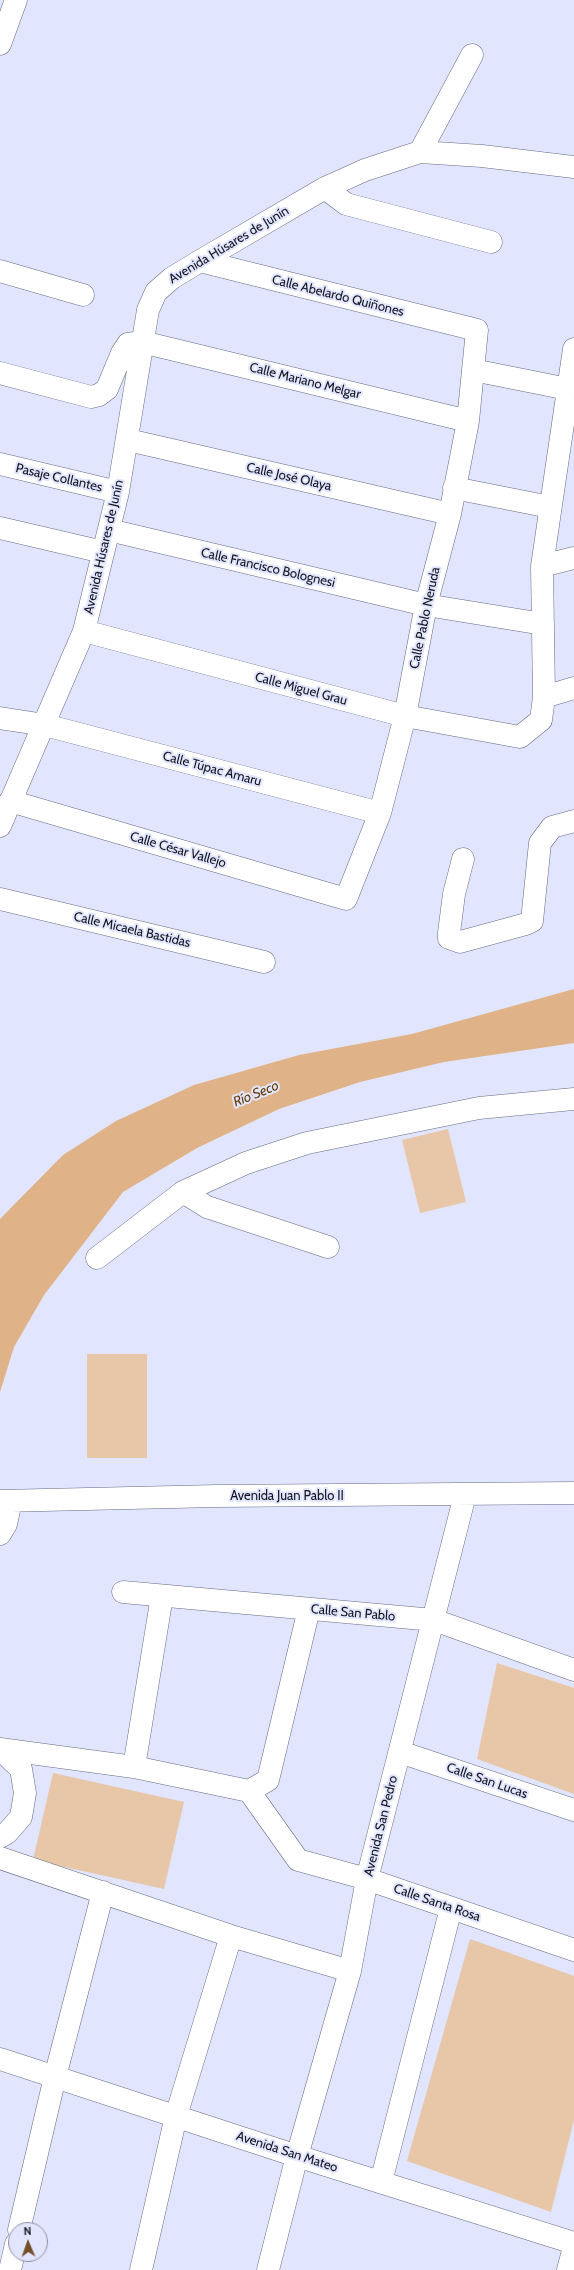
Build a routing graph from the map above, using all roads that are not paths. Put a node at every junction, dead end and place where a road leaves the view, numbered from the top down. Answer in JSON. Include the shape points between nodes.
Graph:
{"nodes":[{"id":1,"x":16,"y":0,"type":"edge"},
{"id":2,"x":0,"y":44,"type":"edge"},
{"id":3,"x":472,"y":55,"type":"dead end"},
{"id":4,"x":420,"y":152,"type":"junction"},
{"id":5,"x":574,"y":167,"type":"edge"},
{"id":6,"x":325,"y":188,"type":"junction"},
{"id":7,"x":491,"y":242,"type":"dead end"},
{"id":8,"x":200,"y":261,"type":"junction"},
{"id":9,"x":0,"y":271,"type":"edge"},
{"id":10,"x":83,"y":295,"type":"dead end"},
{"id":11,"x":476,"y":330,"type":"joint"},
{"id":12,"x":142,"y":342,"type":"junction"},
{"id":13,"x":574,"y":349,"type":"edge"},
{"id":14,"x":473,"y":370,"type":"junction"},
{"id":15,"x":0,"y":373,"type":"edge"},
{"id":16,"x":568,"y":389,"type":"junction"},
{"id":17,"x":468,"y":421,"type":"junction"},
{"id":18,"x":128,"y":440,"type":"junction"},
{"id":19,"x":567,"y":441,"type":"edge"},
{"id":20,"x":0,"y":464,"type":"edge"},
{"id":21,"x":454,"y":488,"type":"junction"},
{"id":22,"x":118,"y":492,"type":"junction"},
{"id":23,"x":550,"y":507,"type":"junction"},
{"id":24,"x":450,"y":514,"type":"junction"},
{"id":25,"x":0,"y":528,"type":"edge"},
{"id":26,"x":109,"y":530,"type":"junction"},
{"id":27,"x":103,"y":552,"type":"junction"},
{"id":28,"x":574,"y":558,"type":"edge"},
{"id":29,"x":542,"y":566,"type":"junction"},
{"id":30,"x":426,"y":605,"type":"junction"},
{"id":31,"x":543,"y":624,"type":"junction"},
{"id":32,"x":84,"y":631,"type":"junction"},
{"id":33,"x":574,"y":688,"type":"edge"},
{"id":34,"x":544,"y":697,"type":"junction"},
{"id":35,"x":405,"y":716,"type":"junction"},
{"id":36,"x":0,"y":718,"type":"edge"},
{"id":37,"x":45,"y":725,"type":"junction"},
{"id":38,"x":10,"y":801,"type":"junction"},
{"id":39,"x":380,"y":813,"type":"junction"},
{"id":40,"x":574,"y":820,"type":"edge"},
{"id":41,"x":0,"y":826,"type":"edge"},
{"id":42,"x":463,"y":859,"type":"dead end"},
{"id":43,"x":0,"y":899,"type":"edge"},
{"id":44,"x":346,"y":899,"type":"joint"},
{"id":45,"x":264,"y":962,"type":"dead end"},
{"id":46,"x":574,"y":1099,"type":"edge"},
{"id":47,"x":183,"y":1192,"type":"junction"},
{"id":48,"x":328,"y":1247,"type":"dead end"},
{"id":49,"x":97,"y":1258,"type":"dead end"},
{"id":50,"x":574,"y":1493,"type":"edge"},
{"id":51,"x":466,"y":1495,"type":"junction"},
{"id":52,"x":5,"y":1501,"type":"edge"},
{"id":53,"x":0,"y":1534,"type":"edge"},
{"id":54,"x":124,"y":1592,"type":"dead end"},
{"id":55,"x":162,"y":1596,"type":"junction"},
{"id":56,"x":310,"y":1609,"type":"junction"},
{"id":57,"x":434,"y":1620,"type":"junction"},
{"id":58,"x":574,"y":1670,"type":"edge"},
{"id":59,"x":0,"y":1749,"type":"edge"},
{"id":60,"x":400,"y":1752,"type":"junction"},
{"id":61,"x":134,"y":1767,"type":"junction"},
{"id":62,"x":249,"y":1791,"type":"junction"},
{"id":63,"x":574,"y":1810,"type":"edge"},
{"id":64,"x":0,"y":1837,"type":"edge"},
{"id":65,"x":0,"y":1858,"type":"edge"},
{"id":66,"x":367,"y":1880,"type":"junction"},
{"id":67,"x":103,"y":1892,"type":"junction"},
{"id":68,"x":451,"y":1908,"type":"junction"},
{"id":69,"x":231,"y":1936,"type":"junction"},
{"id":70,"x":574,"y":1950,"type":"edge"},
{"id":71,"x":350,"y":1971,"type":"junction"},
{"id":72,"x":0,"y":2059,"type":"edge"},
{"id":73,"x":55,"y":2077,"type":"junction"},
{"id":74,"x":176,"y":2116,"type":"junction"},
{"id":75,"x":297,"y":2156,"type":"junction"},
{"id":76,"x":381,"y":2182,"type":"junction"},
{"id":77,"x":21,"y":2222,"type":"edge"},
{"id":78,"x":574,"y":2243,"type":"edge"},
{"id":79,"x":574,"y":2247,"type":"edge"},
{"id":80,"x":141,"y":2270,"type":"edge"},
{"id":81,"x":268,"y":2270,"type":"edge"},
{"id":82,"x":568,"y":2270,"type":"edge"}],
"edges":[{"from":1,"to":2,"type":"street"},
{"from":3,"to":4,"type":"street"},
{"from":4,"to":5,"type":"street","name":"Avenida Húsares de Junín","via":[[482,156]]},
{"from":4,"to":6,"type":"street","name":"Avenida Húsares de Junín","via":[[365,170]]},
{"from":6,"to":7,"type":"street","via":[[346,204]]},
{"from":6,"to":8,"type":"street","name":"Avenida Húsares de Junín"},
{"from":8,"to":11,"type":"street","name":"Calle Abelardo Quiñones"},
{"from":8,"to":12,"type":"street","name":"Avenida Húsares de Junín","via":[[172,278],[156,292],[148,310]]},
{"from":9,"to":10,"type":"street"},
{"from":11,"to":14,"type":"street","name":"Calle Pablo Neruda"},
{"from":12,"to":15,"type":"street","via":[[128,344],[107,389],[91,397]]},
{"from":12,"to":17,"type":"street","name":"Calle Mariano Melgar"},
{"from":12,"to":18,"type":"street","name":"Avenida Húsares de Junín"},
{"from":13,"to":16,"type":"street"},
{"from":14,"to":16,"type":"street"},
{"from":14,"to":17,"type":"street","name":"Calle Pablo Neruda"},
{"from":16,"to":19,"type":"street"},
{"from":17,"to":21,"type":"street","name":"Calle Pablo Neruda"},
{"from":18,"to":22,"type":"street","name":"Avenida Húsares de Junín"},
{"from":18,"to":24,"type":"street","name":"Calle José Olaya"},
{"from":19,"to":23,"type":"street"},
{"from":20,"to":22,"type":"street","name":"Pasaje Collantes"},
{"from":21,"to":23,"type":"street"},
{"from":21,"to":24,"type":"street","name":"Calle Pablo Neruda"},
{"from":22,"to":26,"type":"street","name":"Avenida Húsares de Junín"},
{"from":23,"to":29,"type":"street"},
{"from":24,"to":30,"type":"street","name":"Calle Pablo Neruda"},
{"from":25,"to":27,"type":"street"},
{"from":26,"to":27,"type":"street","name":"Avenida Húsares de Junín"},
{"from":26,"to":30,"type":"street","name":"Calle Francisco Bolognesi"},
{"from":27,"to":32,"type":"street","name":"Avenida Húsares de Junín"},
{"from":28,"to":29,"type":"street"},
{"from":29,"to":31,"type":"street"},
{"from":30,"to":31,"type":"street","name":"Calle Francisco Bolognesi"},
{"from":30,"to":35,"type":"street","name":"Calle Pablo Neruda"},
{"from":31,"to":34,"type":"street"},
{"from":32,"to":35,"type":"street","name":"Calle Miguel Grau"},
{"from":32,"to":37,"type":"street","name":"Avenida Húsares de Junín"},
{"from":33,"to":34,"type":"street"},
{"from":34,"to":35,"type":"street","name":"Calle Miguel Grau","via":[[541,720],[520,737]]},
{"from":35,"to":39,"type":"street","name":"Calle Pablo Neruda"},
{"from":36,"to":37,"type":"street","name":"Calle Túpac Amaru"},
{"from":37,"to":38,"type":"street","name":"Avenida Húsares de Junín"},
{"from":37,"to":39,"type":"street","name":"Calle Túpac Amaru"},
{"from":38,"to":41,"type":"street","name":"Avenida Húsares de Junín"},
{"from":38,"to":44,"type":"street","name":"Calle César Vallejo"},
{"from":39,"to":44,"type":"street","name":"Calle Pablo Neruda"},
{"from":40,"to":42,"type":"street","via":[[552,827],[540,843],[532,921],[460,942],[449,938],[449,933],[454,894]]},
{"from":43,"to":45,"type":"street","name":"Calle Micaela Bastidas"},
{"from":46,"to":47,"type":"street","via":[[478,1108],[307,1144],[246,1163]]},
{"from":47,"to":48,"type":"street","via":[[207,1208]]},
{"from":47,"to":49,"type":"street"},
{"from":50,"to":51,"type":"street","name":"Avenida Juan Pablo II"},
{"from":51,"to":52,"type":"street","name":"Avenida Juan Pablo II","via":[[217,1496]]},
{"from":51,"to":57,"type":"street","name":"Avenida San Pedro"},
{"from":52,"to":53,"type":"street","via":[[6,1524]]},
{"from":54,"to":55,"type":"street","name":"Calle San Pablo"},
{"from":55,"to":56,"type":"street","name":"Calle San Pablo"},
{"from":55,"to":61,"type":"street"},
{"from":56,"to":57,"type":"street","name":"Calle San Pablo"},
{"from":56,"to":62,"type":"street","via":[[268,1780]]},
{"from":57,"to":58,"type":"street","name":"Calle San Pablo"},
{"from":57,"to":60,"type":"street","name":"Avenida San Pedro"},
{"from":59,"to":61,"type":"street"},
{"from":59,"to":64,"type":"street","via":[[20,1769],[25,1793],[21,1817]]},
{"from":60,"to":63,"type":"street","name":"Calle San Lucas"},
{"from":60,"to":66,"type":"street","name":"Avenida San Pedro"},
{"from":61,"to":62,"type":"street"},
{"from":62,"to":66,"type":"street","name":"Calle Santa Rosa","via":[[298,1860]]},
{"from":65,"to":67,"type":"street"},
{"from":66,"to":68,"type":"street","name":"Calle Santa Rosa"},
{"from":66,"to":71,"type":"street","name":"Avenida San Pedro"},
{"from":67,"to":69,"type":"street"},
{"from":67,"to":73,"type":"street"},
{"from":68,"to":70,"type":"street","name":"Calle Santa Rosa"},
{"from":68,"to":76,"type":"street"},
{"from":69,"to":71,"type":"street"},
{"from":69,"to":74,"type":"street"},
{"from":71,"to":75,"type":"street","name":"Avenida San Pedro"},
{"from":72,"to":73,"type":"street","name":"Avenida San Mateo"},
{"from":73,"to":74,"type":"street","name":"Avenida San Mateo"},
{"from":73,"to":77,"type":"street"},
{"from":74,"to":75,"type":"street","name":"Avenida San Mateo"},
{"from":74,"to":80,"type":"street"},
{"from":75,"to":76,"type":"street","name":"Avenida San Mateo"},
{"from":75,"to":81,"type":"street","name":"Avenida San Pedro"},
{"from":76,"to":78,"type":"street","name":"Avenida San Mateo"},
{"from":79,"to":82,"type":"street"}]}
